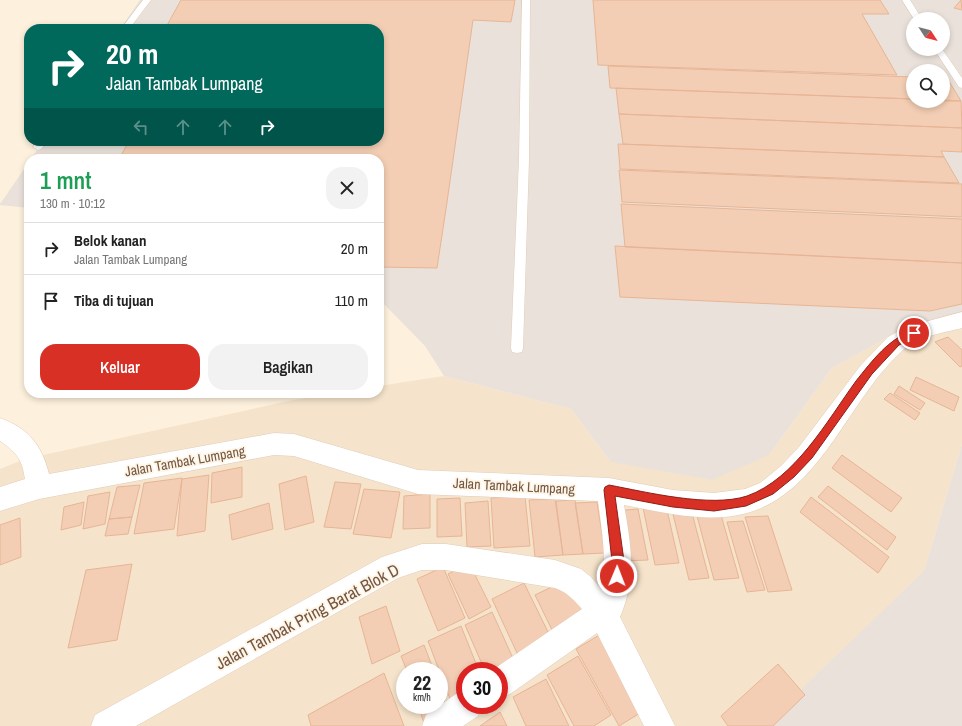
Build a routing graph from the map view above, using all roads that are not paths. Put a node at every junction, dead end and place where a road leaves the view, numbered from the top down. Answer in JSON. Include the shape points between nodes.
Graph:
{"nodes":[{"id":1,"x":147,"y":0,"type":"edge"},
{"id":2,"x":526,"y":0,"type":"edge"},
{"id":3,"x":906,"y":0,"type":"edge"},
{"id":4,"x":914,"y":12,"type":"edge"},
{"id":5,"x":129,"y":24,"type":"edge"},
{"id":6,"x":943,"y":56,"type":"edge"},
{"id":7,"x":962,"y":85,"type":"edge"},
{"id":8,"x":962,"y":320,"type":"edge"},
{"id":9,"x":517,"y":348,"type":"dead end"},
{"id":10,"x":0,"y":428,"type":"edge"},
{"id":11,"x":39,"y":487,"type":"junction"},
{"id":12,"x":609,"y":490,"type":"junction"},
{"id":13,"x":0,"y":499,"type":"edge"},
{"id":14,"x":609,"y":601,"type":"junction"},
{"id":15,"x":508,"y":676,"type":"edge"},
{"id":16,"x":456,"y":713,"type":"edge"},
{"id":17,"x":106,"y":726,"type":"edge"},
{"id":18,"x":437,"y":726,"type":"edge"},
{"id":19,"x":660,"y":726,"type":"edge"}],
"edges":[{"from":1,"to":5,"type":"lane"},
{"from":2,"to":9,"type":"lane","via":[[524,160]]},
{"from":3,"to":4,"type":"lane"},
{"from":6,"to":7,"type":"lane"},
{"from":8,"to":12,"type":"street","name":"Jalan Tambak Lumpang","via":[[914,333],[896,343],[869,372],[808,455],[769,491],[746,501],[714,506],[673,502]]},
{"from":10,"to":11,"type":"street","via":[[30,451]]},
{"from":11,"to":12,"type":"street","name":"Jalan Tambak Lumpang","via":[[274,444],[294,445],[418,482]]},
{"from":11,"to":13,"type":"street","name":"Jalan Tambak Lumpang"},
{"from":12,"to":14,"type":"street","via":[[618,561]]},
{"from":14,"to":15,"type":"street"},
{"from":14,"to":17,"type":"street","name":"Jalan Tambak Pring Barat Blok D","via":[[571,579],[555,574],[446,557],[422,557],[392,567]]},
{"from":14,"to":19,"type":"street","name":"Jalan Tambak Pring Barat Blok D"},
{"from":16,"to":18,"type":"street"}]}
